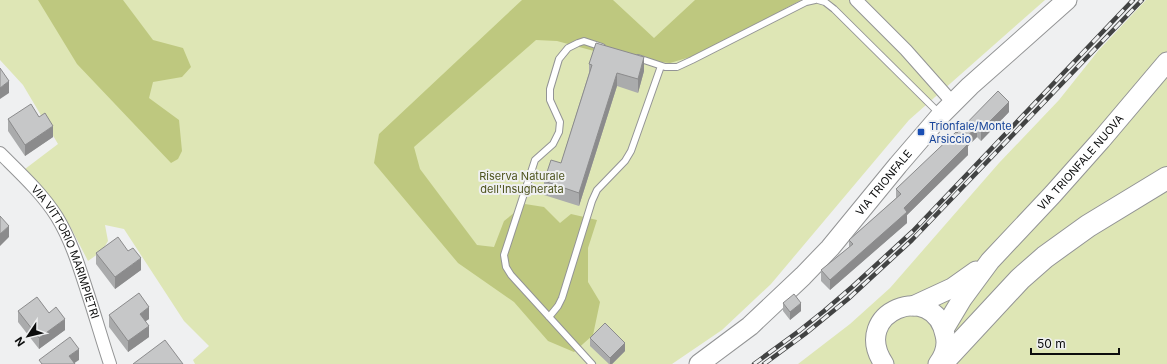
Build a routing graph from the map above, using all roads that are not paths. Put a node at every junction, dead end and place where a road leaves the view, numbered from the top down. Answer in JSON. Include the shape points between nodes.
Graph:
{"nodes":[{"id":1,"x":815,"y":0,"type":"edge"},
{"id":2,"x":818,"y":0,"type":"edge"},
{"id":3,"x":856,"y":0,"type":"edge"},
{"id":4,"x":1067,"y":0,"type":"edge"},
{"id":5,"x":605,"y":48,"type":"edge"},
{"id":6,"x":633,"y":57,"type":"edge"},
{"id":7,"x":1167,"y":62,"type":"edge"},
{"id":8,"x":661,"y":66,"type":"junction"},
{"id":9,"x":947,"y":109,"type":"junction"},
{"id":10,"x":0,"y":153,"type":"edge"},
{"id":11,"x":1167,"y":178,"type":"edge"},
{"id":12,"x":990,"y":261,"type":"junction"},
{"id":13,"x":913,"y":306,"type":"junction"},
{"id":14,"x":549,"y":317,"type":"junction"},
{"id":15,"x":944,"y":329,"type":"junction"},
{"id":16,"x":110,"y":364,"type":"edge"},
{"id":17,"x":592,"y":364,"type":"edge"},
{"id":18,"x":699,"y":364,"type":"edge"},
{"id":19,"x":884,"y":364,"type":"edge"},
{"id":20,"x":938,"y":364,"type":"edge"},
{"id":21,"x":941,"y":364,"type":"edge"}],
"edges":[{"from":1,"to":8,"type":"lane","via":[[787,11],[692,60],[676,66]]},
{"from":2,"to":9,"type":"lane","via":[[834,9]]},
{"from":3,"to":9,"type":"street","via":[[898,42]]},
{"from":4,"to":9,"type":"main road","name":"VIA TRIONFALE"},
{"from":5,"to":14,"type":"lane","via":[[584,42],[578,43],[568,48],[559,59],[550,89],[550,100],[560,122],[559,132],[553,144],[535,160],[504,255],[506,267],[511,275]]},
{"from":6,"to":8,"type":"lane"},
{"from":7,"to":12,"type":"main road","name":"VIA TRIONFALE NUOVA","via":[[1049,199]]},
{"from":8,"to":14,"type":"lane","via":[[631,150],[625,161],[597,190],[592,201],[562,298]]},
{"from":9,"to":18,"type":"main road","name":"VIA TRIONFALE","via":[[830,248],[803,276],[750,326]]},
{"from":10,"to":16,"type":"street","name":"VIA VITTORIO MARIMPIETRI","via":[[46,201],[66,232]]},
{"from":11,"to":21,"type":"highway","via":[[1088,226],[1045,257],[1020,279]]},
{"from":12,"to":13,"type":"main road","name":"VIA TRIONFALE NUOVA","via":[[952,288]]},
{"from":12,"to":15,"type":"main road","name":"VIA TRIONFALE NUOVA"},
{"from":13,"to":15,"type":"main road","via":[[931,312]]},
{"from":13,"to":19,"type":"main road","name":"VIA TRIONFALE NUOVA","via":[[900,307],[882,320],[877,330],[876,343]]},
{"from":14,"to":17,"type":"lane"},
{"from":15,"to":20,"type":"main road","via":[[945,351]]}]}
